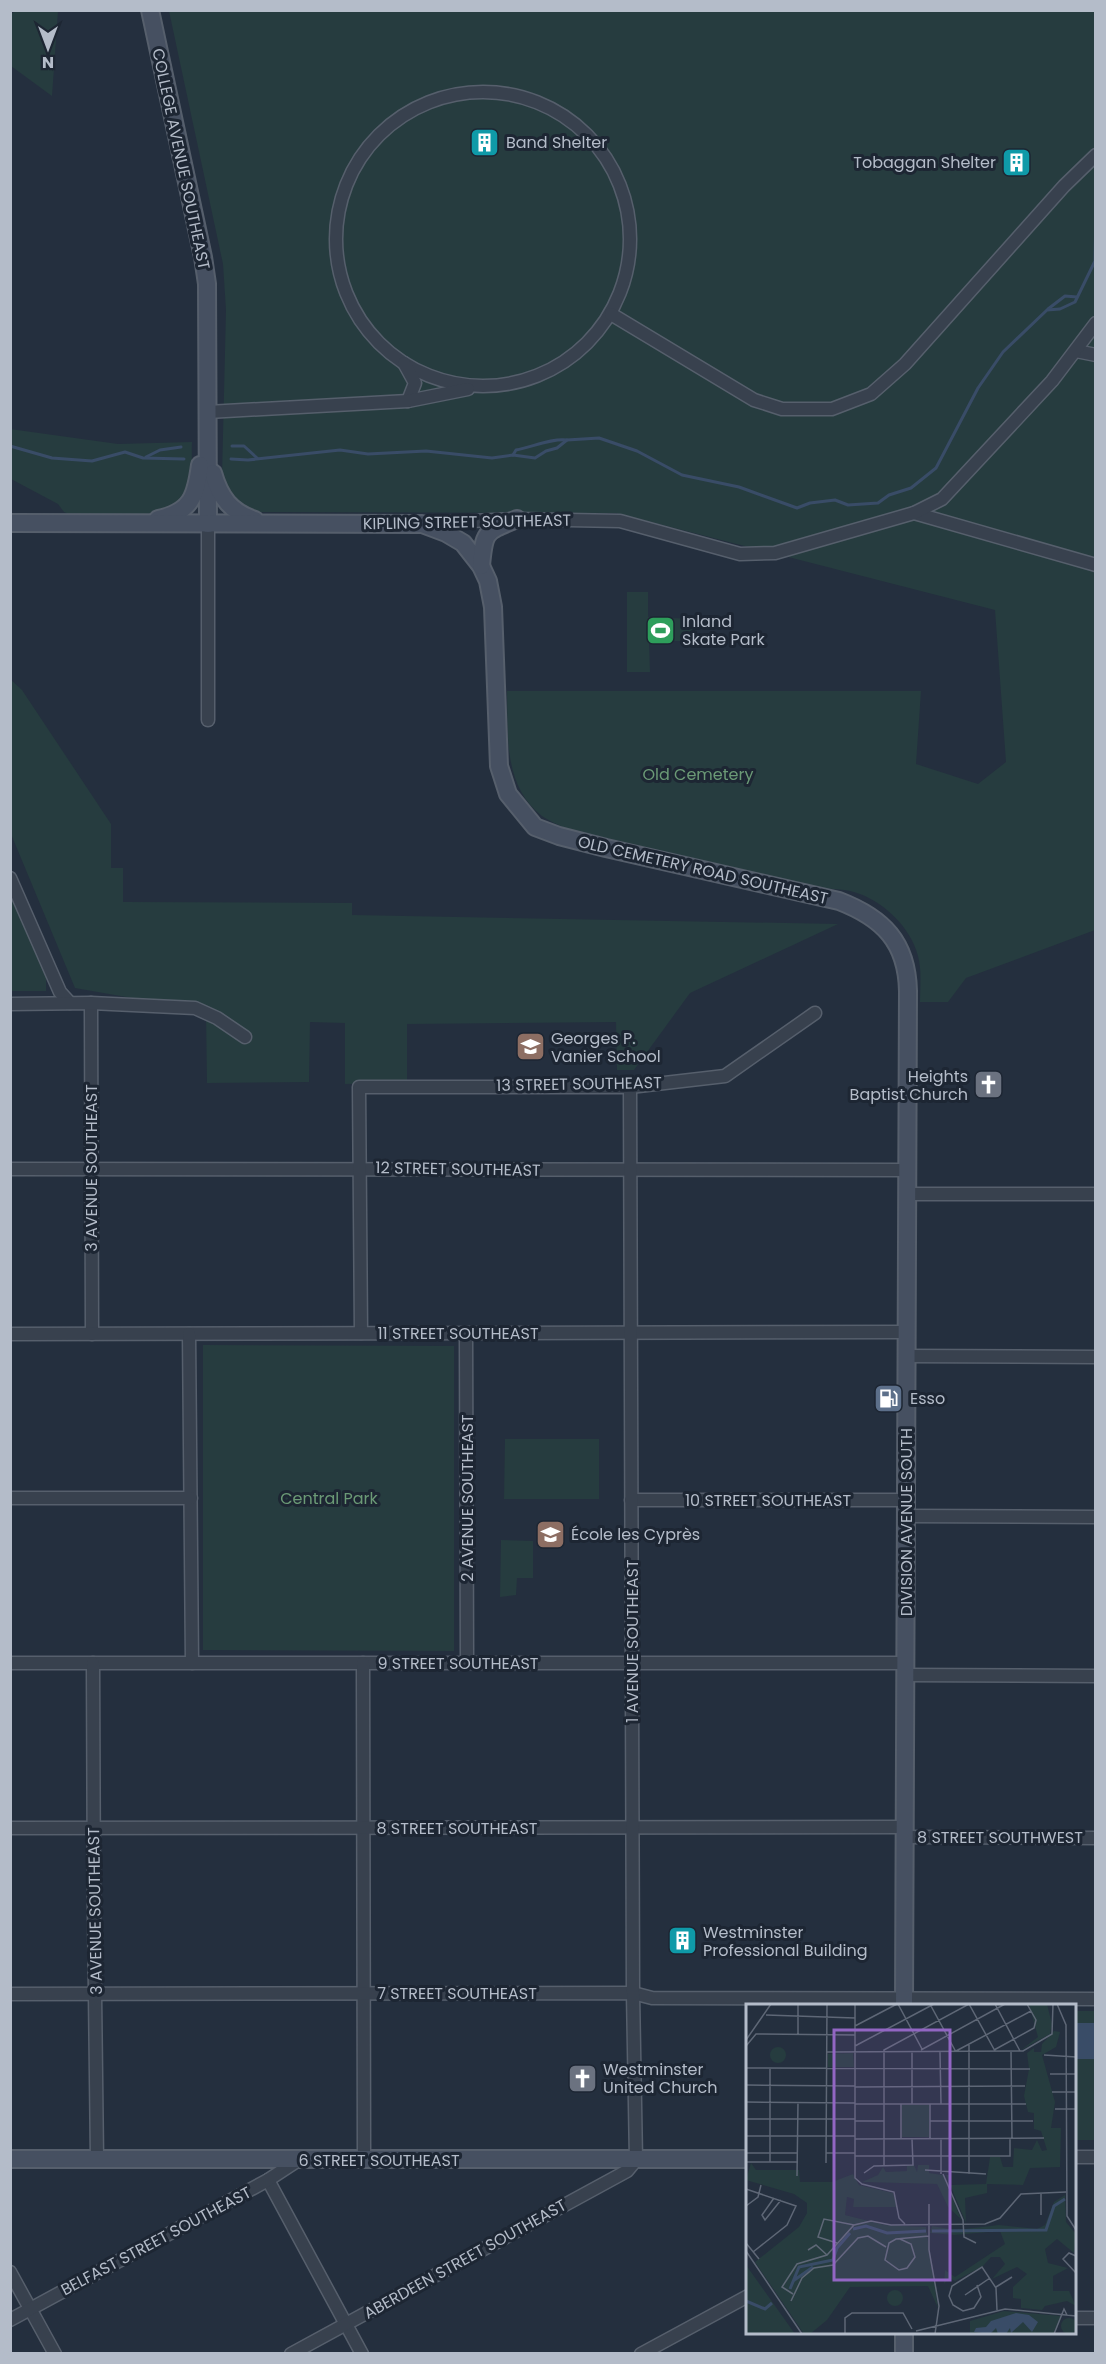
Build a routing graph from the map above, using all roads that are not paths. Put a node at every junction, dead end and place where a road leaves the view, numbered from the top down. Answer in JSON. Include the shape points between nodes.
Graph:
{"nodes":[{"id":1,"x":150,"y":10,"type":"edge"},
{"id":2,"x":1095,"y":155,"type":"edge"},
{"id":3,"x":611,"y":314,"type":"junction"},
{"id":4,"x":1095,"y":322,"type":"edge"},
{"id":5,"x":1076,"y":351,"type":"junction"},
{"id":6,"x":1095,"y":355,"type":"edge"},
{"id":7,"x":404,"y":363,"type":"junction"},
{"id":8,"x":475,"y":387,"type":"junction"},
{"id":9,"x":408,"y":402,"type":"junction"},
{"id":10,"x":208,"y":418,"type":"junction"},
{"id":11,"x":208,"y":454,"type":"junction"},
{"id":12,"x":942,"y":500,"type":"junction"},
{"id":13,"x":914,"y":513,"type":"junction"},
{"id":14,"x":517,"y":519,"type":"junction"},
{"id":15,"x":944,"y":521,"type":"junction"},
{"id":16,"x":10,"y":523,"type":"edge"},
{"id":17,"x":134,"y":523,"type":"junction"},
{"id":18,"x":208,"y":524,"type":"junction"},
{"id":19,"x":271,"y":524,"type":"junction"},
{"id":20,"x":406,"y":524,"type":"junction"},
{"id":21,"x":1095,"y":565,"type":"edge"},
{"id":22,"x":482,"y":566,"type":"junction"},
{"id":23,"x":208,"y":720,"type":"dead end"},
{"id":24,"x":10,"y":878,"type":"edge"},
{"id":25,"x":70,"y":1003,"type":"junction"},
{"id":26,"x":91,"y":1003,"type":"junction"},
{"id":27,"x":10,"y":1004,"type":"edge"},
{"id":28,"x":815,"y":1013,"type":"dead end"},
{"id":29,"x":245,"y":1036,"type":"dead end"},
{"id":30,"x":907,"y":1038,"type":"joint"},
{"id":31,"x":630,"y":1087,"type":"junction"},
{"id":32,"x":360,"y":1168,"type":"junction"},
{"id":33,"x":10,"y":1169,"type":"edge"},
{"id":34,"x":91,"y":1169,"type":"junction"},
{"id":35,"x":906,"y":1170,"type":"junction"},
{"id":36,"x":630,"y":1171,"type":"junction"},
{"id":37,"x":906,"y":1194,"type":"junction"},
{"id":38,"x":1095,"y":1194,"type":"edge"},
{"id":39,"x":630,"y":1332,"type":"junction"},
{"id":40,"x":906,"y":1332,"type":"junction"},
{"id":41,"x":361,"y":1333,"type":"junction"},
{"id":42,"x":466,"y":1333,"type":"junction"},
{"id":43,"x":10,"y":1334,"type":"edge"},
{"id":44,"x":92,"y":1334,"type":"junction"},
{"id":45,"x":189,"y":1334,"type":"junction"},
{"id":46,"x":906,"y":1356,"type":"junction"},
{"id":47,"x":1095,"y":1358,"type":"edge"},
{"id":48,"x":191,"y":1497,"type":"junction"},
{"id":49,"x":10,"y":1498,"type":"edge"},
{"id":50,"x":631,"y":1500,"type":"junction"},
{"id":51,"x":906,"y":1508,"type":"junction"},
{"id":52,"x":1095,"y":1517,"type":"edge"},
{"id":53,"x":467,"y":1662,"type":"junction"},
{"id":54,"x":10,"y":1663,"type":"edge"},
{"id":55,"x":93,"y":1663,"type":"junction"},
{"id":56,"x":192,"y":1663,"type":"junction"},
{"id":57,"x":363,"y":1663,"type":"junction"},
{"id":58,"x":632,"y":1663,"type":"junction"},
{"id":59,"x":905,"y":1669,"type":"junction"},
{"id":60,"x":1095,"y":1676,"type":"edge"},
{"id":61,"x":632,"y":1827,"type":"junction"},
{"id":62,"x":10,"y":1828,"type":"edge"},
{"id":63,"x":94,"y":1828,"type":"junction"},
{"id":64,"x":363,"y":1828,"type":"junction"},
{"id":65,"x":904,"y":1832,"type":"junction"},
{"id":66,"x":1095,"y":1838,"type":"edge"},
{"id":67,"x":363,"y":1993,"type":"junction"},
{"id":68,"x":633,"y":1993,"type":"junction"},
{"id":69,"x":10,"y":1994,"type":"edge"},
{"id":70,"x":96,"y":1994,"type":"junction"},
{"id":71,"x":1095,"y":1999,"type":"edge"},
{"id":72,"x":904,"y":2002,"type":"edge"},
{"id":73,"x":1076,"y":2157,"type":"edge"},
{"id":74,"x":1095,"y":2157,"type":"edge"},
{"id":75,"x":10,"y":2158,"type":"edge"},
{"id":76,"x":97,"y":2159,"type":"junction"},
{"id":77,"x":300,"y":2159,"type":"junction"},
{"id":78,"x":746,"y":2159,"type":"edge"},
{"id":79,"x":364,"y":2160,"type":"junction"},
{"id":80,"x":636,"y":2160,"type":"junction"},
{"id":81,"x":268,"y":2180,"type":"junction"},
{"id":82,"x":10,"y":2272,"type":"edge"},
{"id":83,"x":746,"y":2297,"type":"edge"},
{"id":84,"x":30,"y":2309,"type":"junction"},
{"id":85,"x":1076,"y":2318,"type":"edge"},
{"id":86,"x":1095,"y":2318,"type":"edge"},
{"id":87,"x":10,"y":2320,"type":"edge"},
{"id":88,"x":346,"y":2324,"type":"junction"},
{"id":89,"x":904,"y":2334,"type":"edge"},
{"id":90,"x":55,"y":2354,"type":"edge"},
{"id":91,"x":291,"y":2354,"type":"edge"},
{"id":92,"x":362,"y":2354,"type":"edge"},
{"id":93,"x":641,"y":2354,"type":"edge"},
{"id":94,"x":904,"y":2354,"type":"edge"}],
"edges":[{"from":1,"to":10,"type":"street","name":"COLLEGE AVENUE SOUTHEAST","via":[[203,258],[208,307]]},
{"from":2,"to":3,"type":"street","via":[[905,364],[871,394],[832,410],[782,409],[753,400]]},
{"from":3,"to":7,"type":"street","via":[[627,273],[631,231],[622,188],[602,150],[571,120],[533,100],[491,91],[448,95],[408,111],[374,138],[349,174],[336,215],[335,258],[347,299],[370,336]]},
{"from":3,"to":8,"type":"street","via":[[586,346],[554,369],[516,384]]},
{"from":4,"to":5,"type":"street"},
{"from":5,"to":6,"type":"street"},
{"from":5,"to":12,"type":"street"},
{"from":7,"to":8,"type":"street","via":[[437,380]]},
{"from":7,"to":9,"type":"street","via":[[415,383]]},
{"from":8,"to":9,"type":"street"},
{"from":9,"to":10,"type":"street"},
{"from":10,"to":11,"type":"street","name":"COLLEGE AVENUE SOUTHEAST"},
{"from":10,"to":17,"type":"street","via":[[195,493],[189,504],[162,519]]},
{"from":11,"to":18,"type":"street","name":"COLLEGE AVENUE SOUTHEAST"},
{"from":11,"to":19,"type":"street","via":[[219,491],[232,510]]},
{"from":12,"to":13,"type":"street","name":"KIPLING STREET SOUTHEAST"},
{"from":12,"to":15,"type":"street"},
{"from":13,"to":14,"type":"street","name":"KIPLING STREET SOUTHEAST","via":[[756,555],[620,521]]},
{"from":13,"to":15,"type":"street"},
{"from":14,"to":20,"type":"street","name":"KIPLING STREET SOUTHEAST"},
{"from":14,"to":22,"type":"street","via":[[492,529],[485,538]]},
{"from":15,"to":21,"type":"street"},
{"from":16,"to":17,"type":"street","name":"KIPLING STREET SOUTHEAST"},
{"from":17,"to":18,"type":"street","name":"KIPLING STREET SOUTHEAST"},
{"from":18,"to":19,"type":"street","name":"KIPLING STREET SOUTHEAST"},
{"from":18,"to":23,"type":"street"},
{"from":19,"to":20,"type":"street","name":"KIPLING STREET SOUTHEAST"},
{"from":20,"to":22,"type":"street","via":[[422,524],[455,538]]},
{"from":22,"to":30,"type":"street","name":"OLD CEMETERY ROAD SOUTHEAST","via":[[493,608],[497,740],[503,781],[508,794],[535,827],[606,848],[857,908],[893,936],[904,961]]},
{"from":24,"to":25,"type":"street","via":[[60,992]]},
{"from":25,"to":26,"type":"street"},
{"from":25,"to":27,"type":"street"},
{"from":26,"to":29,"type":"street","via":[[195,1008]]},
{"from":26,"to":34,"type":"street","name":"3 AVENUE SOUTHEAST"},
{"from":28,"to":31,"type":"street","name":"13 STREET SOUTHEAST","via":[[725,1076]]},
{"from":30,"to":35,"type":"street","name":"DIVISION AVENUE SOUTH"},
{"from":31,"to":32,"type":"street","name":"13 STREET SOUTHEAST","via":[[359,1087]]},
{"from":31,"to":36,"type":"street","name":"1 AVENUE SOUTHEAST"},
{"from":32,"to":34,"type":"street","name":"12 STREET SOUTHEAST"},
{"from":32,"to":36,"type":"street","name":"12 STREET SOUTHEAST"},
{"from":32,"to":41,"type":"street"},
{"from":33,"to":34,"type":"street","name":"12 STREET SOUTHEAST"},
{"from":34,"to":44,"type":"street","name":"3 AVENUE SOUTHEAST"},
{"from":35,"to":36,"type":"street","name":"12 STREET SOUTHEAST"},
{"from":35,"to":37,"type":"street","name":"DIVISION AVENUE SOUTH"},
{"from":36,"to":39,"type":"street","name":"1 AVENUE SOUTHEAST"},
{"from":37,"to":38,"type":"street"},
{"from":37,"to":40,"type":"street","name":"DIVISION AVENUE SOUTH"},
{"from":39,"to":40,"type":"street","name":"11 STREET SOUTHEAST"},
{"from":39,"to":42,"type":"street","name":"11 STREET SOUTHEAST"},
{"from":39,"to":50,"type":"street","name":"1 AVENUE SOUTHEAST"},
{"from":40,"to":46,"type":"street","name":"DIVISION AVENUE SOUTH"},
{"from":41,"to":42,"type":"street","name":"11 STREET SOUTHEAST"},
{"from":41,"to":45,"type":"street","name":"11 STREET SOUTHEAST"},
{"from":42,"to":53,"type":"street","name":"2 AVENUE SOUTHEAST"},
{"from":43,"to":44,"type":"street","name":"11 STREET SOUTHEAST"},
{"from":44,"to":45,"type":"street","name":"11 STREET SOUTHEAST"},
{"from":45,"to":48,"type":"street"},
{"from":46,"to":47,"type":"street"},
{"from":46,"to":51,"type":"street","name":"DIVISION AVENUE SOUTH"},
{"from":48,"to":49,"type":"street"},
{"from":48,"to":56,"type":"street"},
{"from":50,"to":51,"type":"street","name":"10 STREET SOUTHEAST"},
{"from":50,"to":58,"type":"street","name":"1 AVENUE SOUTHEAST"},
{"from":51,"to":52,"type":"street","name":"10 STREET SOUTHEAST"},
{"from":51,"to":59,"type":"street","name":"DIVISION AVENUE SOUTH"},
{"from":53,"to":57,"type":"street","name":"9 STREET SOUTHEAST"},
{"from":53,"to":58,"type":"street","name":"9 STREET SOUTHEAST"},
{"from":54,"to":55,"type":"street","name":"9 STREET SOUTHEAST"},
{"from":55,"to":56,"type":"street","name":"9 STREET SOUTHEAST"},
{"from":55,"to":63,"type":"street","name":"3 AVENUE SOUTHEAST"},
{"from":56,"to":57,"type":"street","name":"9 STREET SOUTHEAST"},
{"from":57,"to":64,"type":"street"},
{"from":58,"to":59,"type":"street","name":"9 STREET SOUTHEAST"},
{"from":58,"to":61,"type":"street","name":"1 AVENUE SOUTHEAST"},
{"from":59,"to":60,"type":"street","name":"9 STREET SOUTHEAST"},
{"from":59,"to":65,"type":"street","name":"DIVISION AVENUE SOUTH"},
{"from":61,"to":64,"type":"street","name":"8 STREET SOUTHEAST"},
{"from":61,"to":65,"type":"street","name":"8 STREET SOUTHEAST"},
{"from":61,"to":68,"type":"street","name":"1 AVENUE SOUTHEAST"},
{"from":62,"to":63,"type":"street","name":"8 STREET SOUTHEAST"},
{"from":63,"to":64,"type":"street","name":"8 STREET SOUTHEAST"},
{"from":63,"to":70,"type":"street","name":"3 AVENUE SOUTHEAST"},
{"from":64,"to":67,"type":"street"},
{"from":65,"to":66,"type":"street","name":"8 STREET SOUTHWEST"},
{"from":65,"to":72,"type":"street","name":"DIVISION AVENUE SOUTH"},
{"from":67,"to":68,"type":"street","name":"7 STREET SOUTHEAST"},
{"from":67,"to":70,"type":"street","name":"7 STREET SOUTHEAST"},
{"from":67,"to":79,"type":"street"},
{"from":68,"to":72,"type":"street","name":"7 STREET SOUTHEAST","via":[[652,1998]]},
{"from":68,"to":80,"type":"street","name":"1 AVENUE SOUTHEAST"},
{"from":69,"to":70,"type":"street","name":"7 STREET SOUTHEAST"},
{"from":70,"to":76,"type":"street","name":"3 AVENUE SOUTHEAST"},
{"from":71,"to":72,"type":"street","name":"7 STREET SOUTHEAST"},
{"from":73,"to":74,"type":"street"},
{"from":75,"to":76,"type":"street","name":"6 STREET SOUTHEAST"},
{"from":76,"to":77,"type":"street","name":"6 STREET SOUTHEAST"},
{"from":77,"to":79,"type":"street","name":"6 STREET SOUTHEAST"},
{"from":77,"to":81,"type":"street","name":"BELFAST STREET SOUTHEAST"},
{"from":78,"to":80,"type":"street","name":"6 STREET SOUTHEAST"},
{"from":79,"to":80,"type":"street","name":"6 STREET SOUTHEAST"},
{"from":80,"to":88,"type":"street","name":"ABERDEEN STREET SOUTHEAST","via":[[627,2171]]},
{"from":81,"to":84,"type":"street","name":"BELFAST STREET SOUTHEAST"},
{"from":81,"to":88,"type":"street"},
{"from":82,"to":84,"type":"street"},
{"from":83,"to":93,"type":"street"},
{"from":84,"to":87,"type":"street","name":"BELFAST STREET SOUTHEAST"},
{"from":84,"to":90,"type":"street"},
{"from":85,"to":86,"type":"street"},
{"from":88,"to":91,"type":"street","name":"ABERDEEN STREET SOUTHEAST"},
{"from":88,"to":92,"type":"street"},
{"from":89,"to":94,"type":"street"}]}
